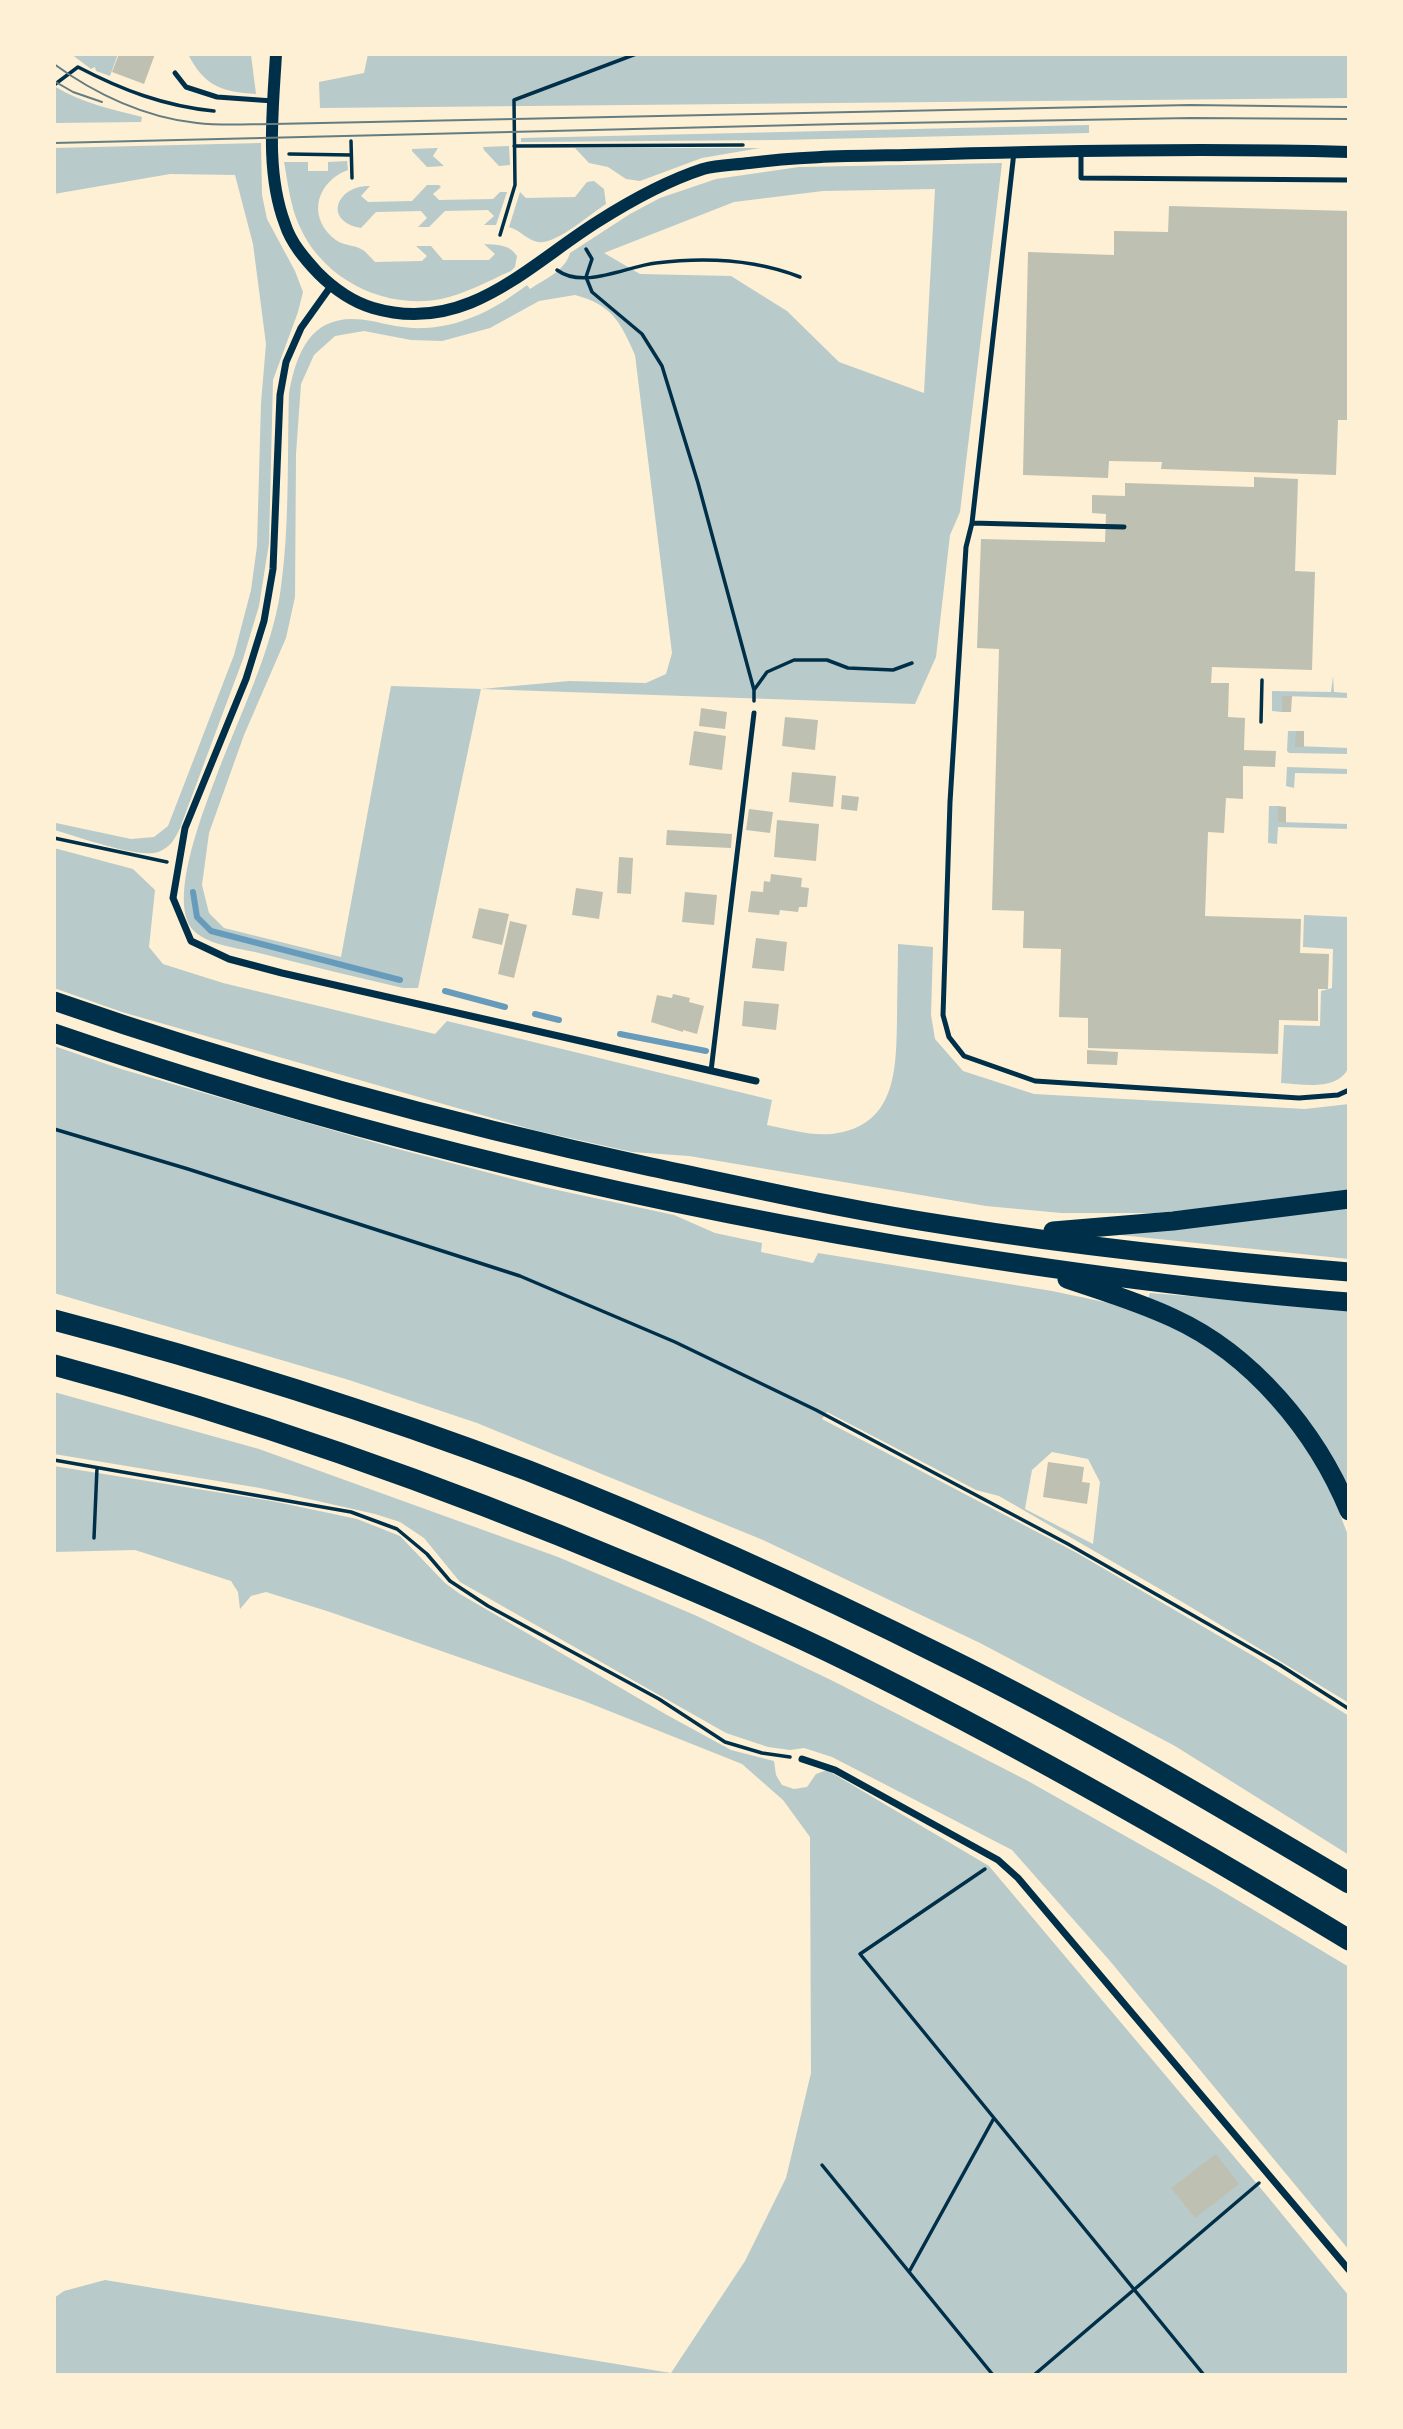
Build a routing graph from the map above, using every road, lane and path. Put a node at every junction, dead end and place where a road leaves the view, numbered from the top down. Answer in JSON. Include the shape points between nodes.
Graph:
{"nodes":[{"id":1,"x":276,"y":54,"type":"edge"},
{"id":2,"x":636,"y":54,"type":"edge"},
{"id":3,"x":175,"y":73,"type":"dead end"},
{"id":4,"x":54,"y":85,"type":"edge"},
{"id":5,"x":273,"y":101,"type":"junction"},
{"id":6,"x":216,"y":111,"type":"dead end"},
{"id":7,"x":351,"y":141,"type":"dead end"},
{"id":8,"x":289,"y":145,"type":"dead end"},
{"id":9,"x":755,"y":145,"type":"dead end"},
{"id":10,"x":514,"y":146,"type":"junction"},
{"id":11,"x":1081,"y":151,"type":"junction"},
{"id":12,"x":1014,"y":152,"type":"junction"},
{"id":13,"x":1349,"y":152,"type":"edge"},
{"id":14,"x":351,"y":155,"type":"junction"},
{"id":15,"x":352,"y":178,"type":"dead end"},
{"id":16,"x":1349,"y":180,"type":"edge"},
{"id":17,"x":500,"y":235,"type":"dead end"},
{"id":18,"x":578,"y":236,"type":"junction"},
{"id":19,"x":545,"y":259,"type":"junction"},
{"id":20,"x":586,"y":277,"type":"junction"},
{"id":21,"x":800,"y":277,"type":"dead end"},
{"id":22,"x":331,"y":286,"type":"junction"},
{"id":23,"x":972,"y":523,"type":"junction"},
{"id":24,"x":1125,"y":527,"type":"dead end"},
{"id":25,"x":912,"y":663,"type":"dead end"},
{"id":26,"x":1262,"y":680,"type":"dead end"},
{"id":27,"x":754,"y":690,"type":"junction"},
{"id":28,"x":754,"y":713,"type":"joint"},
{"id":29,"x":1261,"y":722,"type":"dead end"},
{"id":30,"x":54,"y":838,"type":"edge"},
{"id":31,"x":179,"y":865,"type":"junction"},
{"id":32,"x":54,"y":1001,"type":"edge"},
{"id":33,"x":54,"y":1033,"type":"edge"},
{"id":34,"x":711,"y":1071,"type":"junction"},
{"id":35,"x":756,"y":1082,"type":"dead end"},
{"id":36,"x":1349,"y":1090,"type":"edge"},
{"id":37,"x":54,"y":1129,"type":"edge"},
{"id":38,"x":1349,"y":1199,"type":"edge"},
{"id":39,"x":1013,"y":1235,"type":"junction"},
{"id":40,"x":1030,"y":1265,"type":"junction"},
{"id":41,"x":1349,"y":1272,"type":"edge"},
{"id":42,"x":1349,"y":1302,"type":"edge"},
{"id":43,"x":54,"y":1320,"type":"edge"},
{"id":44,"x":54,"y":1365,"type":"edge"},
{"id":45,"x":54,"y":1460,"type":"edge"},
{"id":46,"x":97,"y":1468,"type":"junction"},
{"id":47,"x":1349,"y":1511,"type":"edge"},
{"id":48,"x":94,"y":1538,"type":"dead end"},
{"id":49,"x":1349,"y":1709,"type":"edge"},
{"id":50,"x":802,"y":1759,"type":"joint"},
{"id":51,"x":998,"y":1860,"type":"junction"},
{"id":52,"x":1349,"y":1883,"type":"edge"},
{"id":53,"x":1349,"y":1940,"type":"edge"},
{"id":54,"x":994,"y":2118,"type":"junction"},
{"id":55,"x":822,"y":2165,"type":"dead end"},
{"id":56,"x":1270,"y":2174,"type":"junction"},
{"id":57,"x":1349,"y":2270,"type":"edge"},
{"id":58,"x":909,"y":2272,"type":"junction"},
{"id":59,"x":1135,"y":2288,"type":"junction"},
{"id":60,"x":993,"y":2375,"type":"edge"},
{"id":61,"x":1034,"y":2375,"type":"edge"},
{"id":62,"x":1204,"y":2375,"type":"edge"}],
"edges":[{"from":1,"to":5,"type":"street"},
{"from":2,"to":10,"type":"path","via":[[514,100]]},
{"from":3,"to":5,"type":"lane","via":[[186,86],[218,97]]},
{"from":4,"to":6,"type":"path","via":[[78,66],[145,97]]},
{"from":5,"to":22,"type":"street","via":[[272,151],[285,227],[303,257]]},
{"from":7,"to":14,"type":"path"},
{"from":8,"to":14,"type":"path","via":[[289,154]]},
{"from":9,"to":10,"type":"path"},
{"from":10,"to":17,"type":"path","via":[[515,185]]},
{"from":11,"to":12,"type":"street"},
{"from":11,"to":13,"type":"street"},
{"from":11,"to":16,"type":"lane","via":[[1081,178]]},
{"from":12,"to":18,"type":"street","via":[[785,159],[707,168],[629,203]]},
{"from":12,"to":23,"type":"lane"},
{"from":14,"to":15,"type":"path"},
{"from":18,"to":19,"type":"street"},
{"from":18,"to":20,"type":"path","via":[[592,259]]},
{"from":19,"to":20,"type":"path","via":[[560,273]]},
{"from":19,"to":22,"type":"street","via":[[505,287],[468,304],[432,313],[401,314],[369,307]]},
{"from":20,"to":21,"type":"path","via":[[654,262],[734,260]]},
{"from":20,"to":27,"type":"path","via":[[592,292],[642,334],[662,366]]},
{"from":22,"to":31,"type":"street","via":[[301,328],[286,362],[280,394],[272,569],[264,621],[246,679],[186,828]]},
{"from":23,"to":24,"type":"lane"},
{"from":23,"to":36,"type":"lane","via":[[966,547],[950,802],[943,1015],[949,1037],[964,1056],[1035,1081],[1299,1098]]},
{"from":25,"to":27,"type":"path","via":[[893,670],[794,660],[767,672]]},
{"from":26,"to":29,"type":"path"},
{"from":27,"to":28,"type":"path"},
{"from":28,"to":34,"type":"lane"},
{"from":30,"to":31,"type":"path"},
{"from":31,"to":34,"type":"street","via":[[173,898],[191,941],[229,959]]},
{"from":32,"to":39,"type":"highway","via":[[395,1106],[548,1144],[823,1204]]},
{"from":33,"to":40,"type":"highway","via":[[392,1137],[543,1174],[820,1231]]},
{"from":34,"to":35,"type":"street"},
{"from":37,"to":49,"type":"path","via":[[520,1276],[675,1342],[816,1410],[1068,1544]]},
{"from":38,"to":39,"type":"highway"},
{"from":39,"to":41,"type":"highway","via":[[1197,1259]]},
{"from":40,"to":42,"type":"highway"},
{"from":40,"to":47,"type":"highway","via":[[1172,1318],[1245,1364],[1305,1431]]},
{"from":43,"to":52,"type":"highway","via":[[380,1418],[530,1472],[746,1562],[946,1657],[1096,1736]]},
{"from":44,"to":53,"type":"highway","via":[[342,1454],[476,1502],[713,1599],[848,1661],[1043,1762]]},
{"from":45,"to":46,"type":"path"},
{"from":46,"to":48,"type":"path"},
{"from":46,"to":50,"type":"path","via":[[351,1512],[397,1529],[450,1581],[488,1606],[659,1699],[725,1742]]},
{"from":50,"to":51,"type":"street","via":[[835,1770]]},
{"from":51,"to":54,"type":"path","via":[[860,1954]]},
{"from":51,"to":56,"type":"street","via":[[1027,1888]]},
{"from":54,"to":58,"type":"path"},
{"from":54,"to":59,"type":"path"},
{"from":55,"to":58,"type":"path"},
{"from":56,"to":57,"type":"street"},
{"from":56,"to":59,"type":"path"},
{"from":58,"to":60,"type":"path"},
{"from":59,"to":61,"type":"path"},
{"from":59,"to":62,"type":"path"}]}
